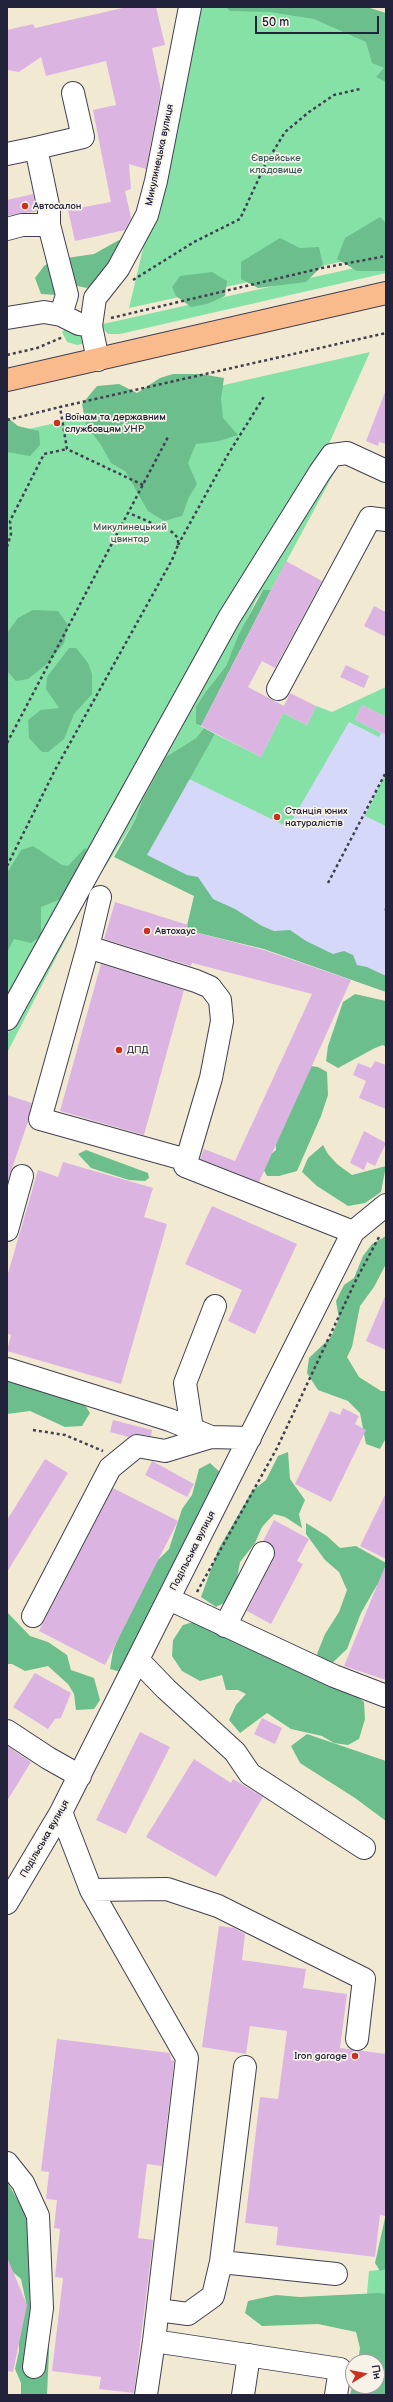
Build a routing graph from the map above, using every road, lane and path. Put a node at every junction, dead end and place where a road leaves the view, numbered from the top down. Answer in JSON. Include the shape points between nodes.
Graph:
{"nodes":[{"id":1,"x":190,"y":7,"type":"edge"},
{"id":2,"x":360,"y":89,"type":"dead end"},
{"id":3,"x":73,"y":93,"type":"dead end"},
{"id":4,"x":36,"y":148,"type":"junction"},
{"id":5,"x":7,"y":154,"type":"edge"},
{"id":6,"x":49,"y":225,"type":"junction"},
{"id":7,"x":7,"y":229,"type":"edge"},
{"id":8,"x":386,"y":256,"type":"edge"},
{"id":9,"x":107,"y":282,"type":"junction"},
{"id":10,"x":386,"y":293,"type":"edge"},
{"id":11,"x":61,"y":315,"type":"junction"},
{"id":12,"x":7,"y":318,"type":"edge"},
{"id":13,"x":91,"y":326,"type":"junction"},
{"id":14,"x":386,"y":333,"type":"edge"},
{"id":15,"x":64,"y":337,"type":"dead end"},
{"id":16,"x":7,"y":355,"type":"edge"},
{"id":17,"x":98,"y":360,"type":"junction"},
{"id":18,"x":7,"y":380,"type":"edge"},
{"id":19,"x":265,"y":395,"type":"dead end"},
{"id":20,"x":60,"y":407,"type":"junction"},
{"id":21,"x":7,"y":420,"type":"edge"},
{"id":22,"x":168,"y":437,"type":"dead end"},
{"id":23,"x":66,"y":449,"type":"junction"},
{"id":24,"x":386,"y":471,"type":"edge"},
{"id":25,"x":143,"y":485,"type":"junction"},
{"id":26,"x":129,"y":513,"type":"junction"},
{"id":27,"x":386,"y":520,"type":"edge"},
{"id":28,"x":8,"y":522,"type":"edge"},
{"id":29,"x":178,"y":545,"type":"junction"},
{"id":30,"x":7,"y":547,"type":"edge"},
{"id":31,"x":278,"y":689,"type":"dead end"},
{"id":32,"x":7,"y":743,"type":"edge"},
{"id":33,"x":386,"y":772,"type":"edge"},
{"id":34,"x":7,"y":866,"type":"edge"},
{"id":35,"x":328,"y":883,"type":"dead end"},
{"id":36,"x":100,"y":897,"type":"dead end"},
{"id":37,"x":386,"y":908,"type":"edge"},
{"id":38,"x":386,"y":912,"type":"edge"},
{"id":39,"x":88,"y":946,"type":"junction"},
{"id":40,"x":7,"y":1019,"type":"edge"},
{"id":41,"x":187,"y":1160,"type":"junction"},
{"id":42,"x":22,"y":1176,"type":"dead end"},
{"id":43,"x":386,"y":1205,"type":"edge"},
{"id":44,"x":7,"y":1230,"type":"edge"},
{"id":45,"x":353,"y":1232,"type":"junction"},
{"id":46,"x":382,"y":1235,"type":"dead end"},
{"id":47,"x":215,"y":1306,"type":"dead end"},
{"id":48,"x":7,"y":1369,"type":"edge"},
{"id":49,"x":33,"y":1430,"type":"dead end"},
{"id":50,"x":202,"y":1433,"type":"junction"},
{"id":51,"x":250,"y":1438,"type":"junction"},
{"id":52,"x":124,"y":1457,"type":"junction"},
{"id":53,"x":263,"y":1553,"type":"dead end"},
{"id":54,"x":178,"y":1604,"type":"junction"},
{"id":55,"x":33,"y":1616,"type":"dead end"},
{"id":56,"x":226,"y":1626,"type":"junction"},
{"id":57,"x":138,"y":1660,"type":"junction"},
{"id":58,"x":386,"y":1696,"type":"edge"},
{"id":59,"x":7,"y":1731,"type":"edge"},
{"id":60,"x":80,"y":1776,"type":"junction"},
{"id":61,"x":61,"y":1812,"type":"junction"},
{"id":62,"x":364,"y":1848,"type":"dead end"},
{"id":63,"x":91,"y":1890,"type":"junction"},
{"id":64,"x":7,"y":1903,"type":"edge"},
{"id":65,"x":357,"y":2039,"type":"dead end"},
{"id":66,"x":245,"y":2067,"type":"dead end"},
{"id":67,"x":7,"y":2163,"type":"edge"},
{"id":68,"x":221,"y":2262,"type":"junction"},
{"id":69,"x":336,"y":2274,"type":"dead end"},
{"id":70,"x":158,"y":2310,"type":"junction"},
{"id":71,"x":154,"y":2342,"type":"junction"},
{"id":72,"x":249,"y":2355,"type":"junction"},
{"id":73,"x":34,"y":2367,"type":"dead end"},
{"id":74,"x":146,"y":2395,"type":"edge"},
{"id":75,"x":243,"y":2395,"type":"edge"},
{"id":76,"x":336,"y":2395,"type":"edge"}],
"edges":[{"from":1,"to":9,"type":"street","name":"Микулинецька вулиця","via":[[147,215],[129,251]]},
{"from":2,"to":9,"type":"path","via":[[334,96],[285,132],[265,165],[240,219],[194,242],[136,280]]},
{"from":3,"to":4,"type":"street","via":[[83,137]]},
{"from":4,"to":5,"type":"street"},
{"from":4,"to":6,"type":"street","via":[[49,210]]},
{"from":6,"to":7,"type":"street","via":[[22,225]]},
{"from":6,"to":11,"type":"street","via":[[67,295]]},
{"from":8,"to":13,"type":"path","via":[[322,268],[106,319]]},
{"from":9,"to":13,"type":"street","name":"Микулинецька вулиця","via":[[95,298]]},
{"from":10,"to":17,"type":"main road"},
{"from":11,"to":12,"type":"street","via":[[44,312]]},
{"from":11,"to":13,"type":"street","via":[[79,324]]},
{"from":13,"to":17,"type":"street","name":"Микулинецька вулиця"},
{"from":14,"to":20,"type":"path"},
{"from":15,"to":16,"type":"path","via":[[37,348]]},
{"from":17,"to":18,"type":"main road"},
{"from":19,"to":29,"type":"path","via":[[227,456]]},
{"from":20,"to":21,"type":"path"},
{"from":20,"to":23,"type":"path"},
{"from":22,"to":25,"type":"path"},
{"from":23,"to":25,"type":"path"},
{"from":23,"to":28,"type":"path","via":[[44,454]]},
{"from":24,"to":40,"type":"street","via":[[347,453],[332,455],[320,472],[229,618]]},
{"from":25,"to":26,"type":"path"},
{"from":26,"to":29,"type":"path","via":[[172,532],[178,538]]},
{"from":26,"to":32,"type":"path"},
{"from":27,"to":31,"type":"street","via":[[370,518]]},
{"from":28,"to":30,"type":"path","via":[[11,534]]},
{"from":29,"to":34,"type":"path","via":[[55,770]]},
{"from":33,"to":35,"type":"path"},
{"from":36,"to":39,"type":"street"},
{"from":37,"to":38,"type":"path"},
{"from":39,"to":41,"type":"street","via":[[196,981],[210,987],[220,1000],[222,1021],[211,1078]]},
{"from":39,"to":41,"type":"street","via":[[40,1119]]},
{"from":41,"to":45,"type":"street","via":[[185,1166]]},
{"from":42,"to":44,"type":"street"},
{"from":43,"to":45,"type":"street","name":"Подільська вулиця"},
{"from":45,"to":51,"type":"street","name":"Подільська вулиця"},
{"from":46,"to":54,"type":"path","via":[[356,1280],[277,1448]]},
{"from":47,"to":50,"type":"street","via":[[185,1383]]},
{"from":48,"to":50,"type":"street","via":[[170,1420]]},
{"from":49,"to":52,"type":"path","via":[[65,1435]]},
{"from":50,"to":51,"type":"street"},
{"from":50,"to":52,"type":"street","via":[[165,1451],[137,1446]]},
{"from":51,"to":54,"type":"street","name":"Подільська вулиця"},
{"from":52,"to":55,"type":"street","via":[[110,1468]]},
{"from":53,"to":56,"type":"street"},
{"from":54,"to":56,"type":"street"},
{"from":54,"to":57,"type":"street","name":"Подільська вулиця"},
{"from":56,"to":58,"type":"street","via":[[334,1676]]},
{"from":57,"to":60,"type":"street","name":"Подільська вулиця"},
{"from":57,"to":62,"type":"street","via":[[235,1752],[250,1774]]},
{"from":59,"to":60,"type":"street"},
{"from":60,"to":61,"type":"street","name":"Подільська вулиця"},
{"from":61,"to":63,"type":"street"},
{"from":61,"to":64,"type":"street","name":"Подільська вулиця"},
{"from":63,"to":65,"type":"street","via":[[167,1889],[218,1906],[364,1978]]},
{"from":63,"to":70,"type":"street","via":[[187,2058]]},
{"from":66,"to":68,"type":"street"},
{"from":67,"to":73,"type":"street","via":[[23,2183],[38,2216],[42,2308]]},
{"from":68,"to":69,"type":"street"},
{"from":68,"to":70,"type":"street","via":[[214,2296],[188,2314]]},
{"from":70,"to":71,"type":"street"},
{"from":71,"to":72,"type":"street"},
{"from":71,"to":74,"type":"street"},
{"from":72,"to":75,"type":"street"},
{"from":72,"to":76,"type":"street","via":[[340,2369]]}]}
